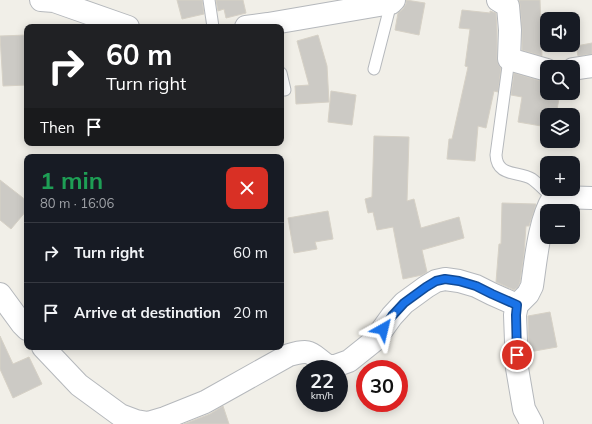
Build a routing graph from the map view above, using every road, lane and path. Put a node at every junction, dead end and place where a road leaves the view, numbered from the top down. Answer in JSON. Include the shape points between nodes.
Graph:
{"nodes":[{"id":1,"x":41,"y":0,"type":"edge"},
{"id":2,"x":210,"y":0,"type":"edge"},
{"id":3,"x":498,"y":0,"type":"edge"},
{"id":4,"x":393,"y":1,"type":"edge"},
{"id":5,"x":119,"y":24,"type":"edge"},
{"id":6,"x":213,"y":24,"type":"edge"},
{"id":7,"x":279,"y":24,"type":"edge"},
{"id":8,"x":509,"y":59,"type":"junction"},
{"id":9,"x":592,"y":66,"type":"edge"},
{"id":10,"x":540,"y":68,"type":"edge"},
{"id":11,"x":580,"y":68,"type":"edge"},
{"id":12,"x":374,"y":69,"type":"dead end"},
{"id":13,"x":284,"y":86,"type":"edge"},
{"id":14,"x":285,"y":90,"type":"dead end"},
{"id":15,"x":553,"y":198,"type":"junction"},
{"id":16,"x":592,"y":198,"type":"edge"},
{"id":17,"x":0,"y":294,"type":"edge"},
{"id":18,"x":517,"y":305,"type":"junction"},
{"id":19,"x":24,"y":326,"type":"edge"},
{"id":20,"x":46,"y":350,"type":"edge"},
{"id":21,"x":532,"y":424,"type":"edge"}],
"edges":[{"from":1,"to":5,"type":"street","via":[[54,1]]},
{"from":2,"to":6,"type":"lane"},
{"from":3,"to":8,"type":"street","via":[[508,6]]},
{"from":4,"to":7,"type":"street"},
{"from":4,"to":12,"type":"lane"},
{"from":8,"to":10,"type":"street"},
{"from":8,"to":15,"type":"lane","via":[[496,161],[502,170],[528,177]]},
{"from":9,"to":11,"type":"street"},
{"from":13,"to":14,"type":"lane"},
{"from":15,"to":16,"type":"street"},
{"from":15,"to":18,"type":"street","via":[[540,234],[532,286]]},
{"from":17,"to":19,"type":"street"},
{"from":18,"to":20,"type":"street","via":[[476,286],[445,279],[436,281],[404,303],[374,341],[349,360],[328,366],[308,352],[290,355],[205,402],[148,423],[120,415],[79,385]]},
{"from":18,"to":21,"type":"street","via":[[517,368],[524,409]]}]}
